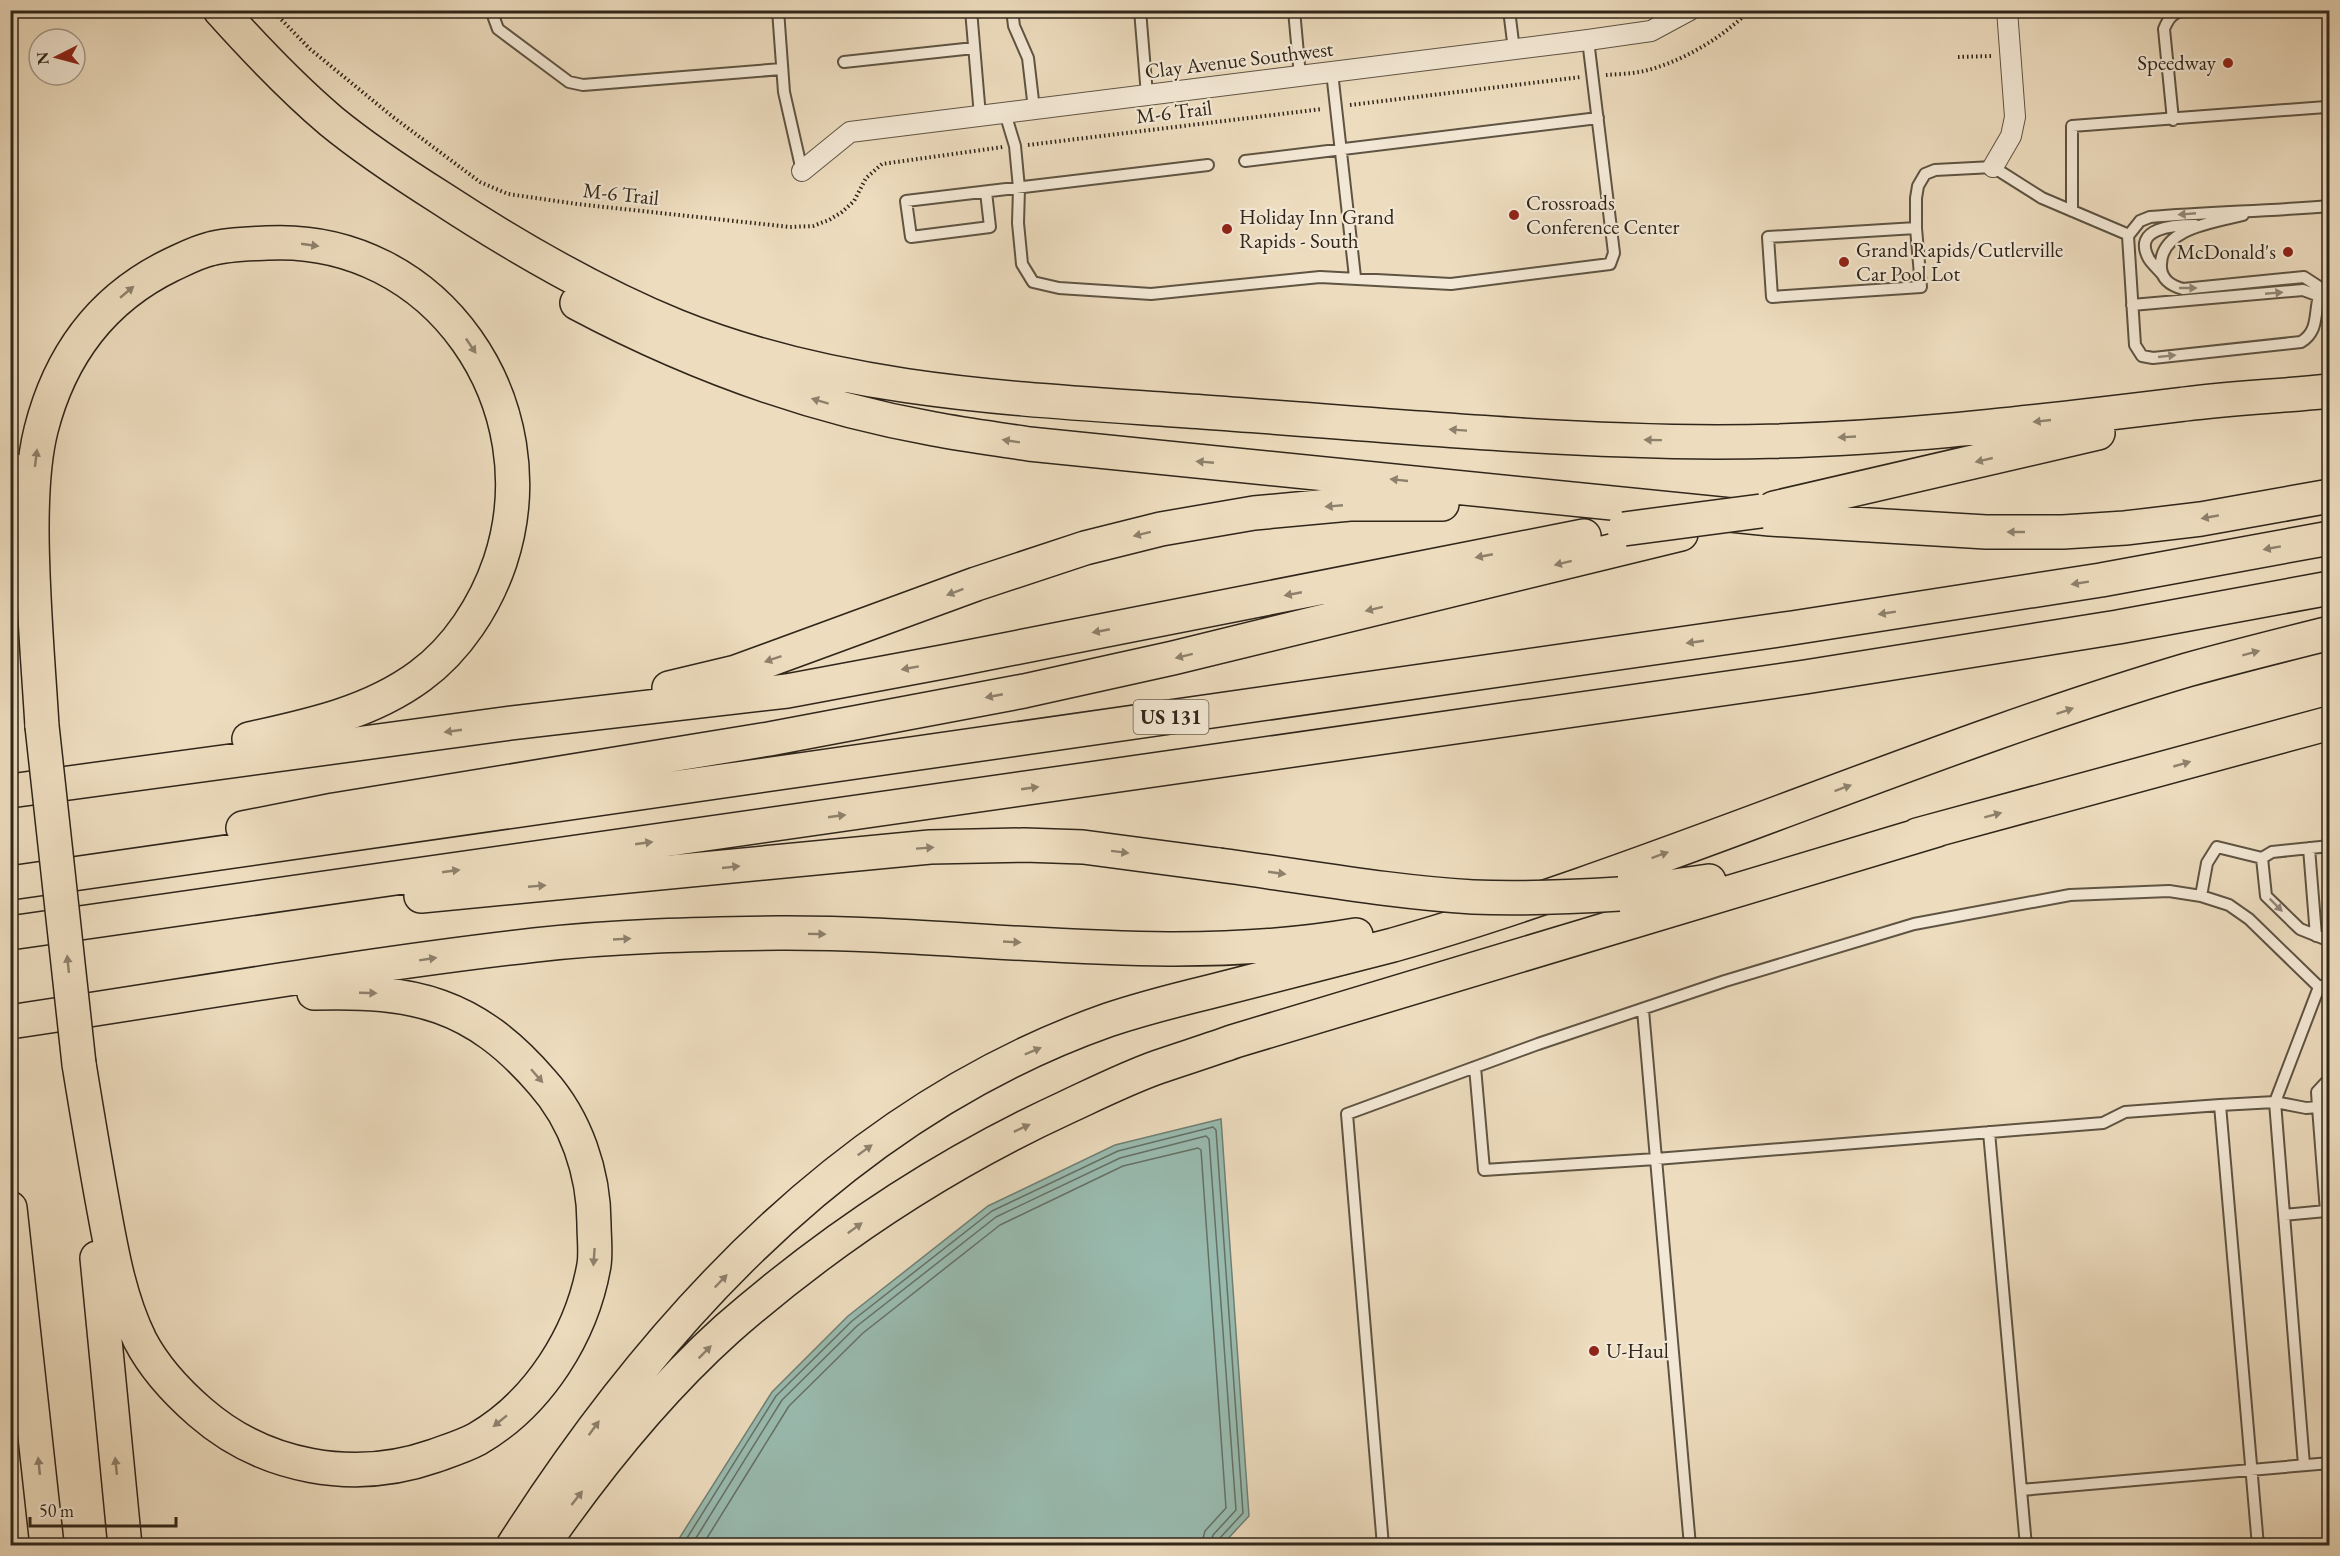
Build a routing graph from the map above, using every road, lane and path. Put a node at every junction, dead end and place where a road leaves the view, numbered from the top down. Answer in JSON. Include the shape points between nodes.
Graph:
{"nodes":[{"id":1,"x":220,"y":10,"type":"edge"},
{"id":2,"x":272,"y":10,"type":"edge"},
{"id":3,"x":491,"y":10,"type":"edge"},
{"id":4,"x":778,"y":10,"type":"edge"},
{"id":5,"x":970,"y":10,"type":"edge"},
{"id":6,"x":1012,"y":10,"type":"edge"},
{"id":7,"x":1140,"y":10,"type":"edge"},
{"id":8,"x":1294,"y":10,"type":"edge"},
{"id":9,"x":1509,"y":10,"type":"edge"},
{"id":10,"x":1750,"y":10,"type":"edge"},
{"id":11,"x":2007,"y":10,"type":"edge"},
{"id":12,"x":2184,"y":10,"type":"edge"},
{"id":13,"x":1683,"y":12,"type":"edge"},
{"id":14,"x":1588,"y":40,"type":"junction"},
{"id":15,"x":974,"y":48,"type":"junction"},
{"id":16,"x":1514,"y":50,"type":"junction"},
{"id":17,"x":2011,"y":56,"type":"junction"},
{"id":18,"x":1958,"y":57,"type":"dead end"},
{"id":19,"x":844,"y":62,"type":"dead end"},
{"id":20,"x":782,"y":69,"type":"junction"},
{"id":21,"x":1332,"y":72,"type":"junction"},
{"id":22,"x":1608,"y":75,"type":"dead end"},
{"id":23,"x":1300,"y":76,"type":"junction"},
{"id":24,"x":1585,"y":77,"type":"dead end"},
{"id":25,"x":1147,"y":95,"type":"junction"},
{"id":26,"x":2330,"y":103,"type":"edge"},
{"id":27,"x":1349,"y":106,"type":"dead end"},
{"id":28,"x":1323,"y":108,"type":"dead end"},
{"id":29,"x":1034,"y":109,"type":"junction"},
{"id":30,"x":1005,"y":113,"type":"junction"},
{"id":31,"x":980,"y":116,"type":"junction"},
{"id":32,"x":1598,"y":118,"type":"junction"},
{"id":33,"x":2173,"y":120,"type":"junction"},
{"id":34,"x":334,"y":123,"type":"junction"},
{"id":35,"x":1028,"y":145,"type":"dead end"},
{"id":36,"x":1003,"y":147,"type":"dead end"},
{"id":37,"x":1340,"y":149,"type":"junction"},
{"id":38,"x":1245,"y":161,"type":"dead end"},
{"id":39,"x":1208,"y":165,"type":"dead end"},
{"id":40,"x":1992,"y":167,"type":"junction"},
{"id":41,"x":802,"y":171,"type":"joint"},
{"id":42,"x":1019,"y":188,"type":"junction"},
{"id":43,"x":986,"y":192,"type":"junction"},
{"id":44,"x":2330,"y":206,"type":"edge"},
{"id":45,"x":2072,"y":211,"type":"junction"},
{"id":46,"x":2261,"y":211,"type":"junction"},
{"id":47,"x":2195,"y":225,"type":"junction"},
{"id":48,"x":1916,"y":228,"type":"junction"},
{"id":49,"x":2129,"y":235,"type":"junction"},
{"id":50,"x":2162,"y":274,"type":"junction"},
{"id":51,"x":1355,"y":278,"type":"junction"},
{"id":52,"x":2325,"y":292,"type":"edge"},
{"id":53,"x":2132,"y":305,"type":"junction"},
{"id":54,"x":2330,"y":390,"type":"edge"},
{"id":55,"x":2267,"y":398,"type":"junction"},
{"id":56,"x":10,"y":469,"type":"edge"},
{"id":57,"x":2330,"y":496,"type":"edge"},
{"id":58,"x":1766,"y":515,"type":"junction"},
{"id":59,"x":2330,"y":538,"type":"edge"},
{"id":60,"x":2330,"y":588,"type":"edge"},
{"id":61,"x":2330,"y":633,"type":"edge"},
{"id":62,"x":511,"y":723,"type":"junction"},
{"id":63,"x":2330,"y":723,"type":"edge"},
{"id":64,"x":42,"y":726,"type":"junction"},
{"id":65,"x":86,"y":781,"type":"junction"},
{"id":66,"x":10,"y":791,"type":"edge"},
{"id":67,"x":1937,"y":830,"type":"junction"},
{"id":68,"x":2330,"y":846,"type":"edge"},
{"id":69,"x":2309,"y":848,"type":"junction"},
{"id":70,"x":2262,"y":858,"type":"junction"},
{"id":71,"x":10,"y":878,"type":"edge"},
{"id":72,"x":10,"y":883,"type":"edge"},
{"id":73,"x":1612,"y":885,"type":"junction"},
{"id":74,"x":2201,"y":896,"type":"junction"},
{"id":75,"x":102,"y":921,"type":"junction"},
{"id":76,"x":10,"y":933,"type":"edge"},
{"id":77,"x":2316,"y":936,"type":"junction"},
{"id":78,"x":2330,"y":941,"type":"edge"},
{"id":79,"x":2324,"y":985,"type":"edge"},
{"id":80,"x":121,"y":1005,"type":"junction"},
{"id":81,"x":1643,"y":1010,"type":"junction"},
{"id":82,"x":10,"y":1022,"type":"edge"},
{"id":83,"x":79,"y":1064,"type":"junction"},
{"id":84,"x":1475,"y":1067,"type":"junction"},
{"id":85,"x":2330,"y":1078,"type":"edge"},
{"id":86,"x":2275,"y":1102,"type":"junction"},
{"id":87,"x":2220,"y":1105,"type":"junction"},
{"id":88,"x":2318,"y":1107,"type":"junction"},
{"id":89,"x":1989,"y":1132,"type":"junction"},
{"id":90,"x":1656,"y":1159,"type":"junction"},
{"id":91,"x":10,"y":1208,"type":"edge"},
{"id":92,"x":2328,"y":1211,"type":"edge"},
{"id":93,"x":2284,"y":1215,"type":"junction"},
{"id":94,"x":2330,"y":1463,"type":"edge"},
{"id":95,"x":2304,"y":1465,"type":"junction"},
{"id":96,"x":2252,"y":1469,"type":"junction"},
{"id":97,"x":2021,"y":1490,"type":"junction"},
{"id":98,"x":47,"y":1545,"type":"edge"},
{"id":99,"x":125,"y":1545,"type":"edge"},
{"id":100,"x":513,"y":1545,"type":"edge"},
{"id":101,"x":542,"y":1545,"type":"edge"},
{"id":102,"x":1383,"y":1545,"type":"edge"},
{"id":103,"x":1690,"y":1545,"type":"edge"},
{"id":104,"x":2026,"y":1545,"type":"edge"},
{"id":105,"x":2258,"y":1545,"type":"edge"}],
"edges":[{"from":1,"to":34,"type":"highway","via":[[292,86]]},
{"from":2,"to":36,"type":"path","name":"M-6 Trail","via":[[310,49],[393,117],[480,182],[508,194],[778,226],[813,226],[829,220],[854,201],[866,178],[882,164]]},
{"from":3,"to":20,"type":"lane","via":[[498,29],[576,84]]},
{"from":4,"to":20,"type":"lane"},
{"from":5,"to":15,"type":"lane"},
{"from":6,"to":29,"type":"lane","via":[[1014,26],[1028,58]]},
{"from":7,"to":25,"type":"lane"},
{"from":8,"to":23,"type":"lane"},
{"from":9,"to":16,"type":"lane"},
{"from":10,"to":22,"type":"path","via":[[1722,33],[1662,66]]},
{"from":11,"to":17,"type":"street"},
{"from":12,"to":33,"type":"lane","via":[[2168,19],[2164,29]]},
{"from":13,"to":14,"type":"street","name":"Clay Avenue Southwest","via":[[1651,31]]},
{"from":14,"to":16,"type":"street","name":"Clay Avenue Southwest"},
{"from":14,"to":32,"type":"lane"},
{"from":15,"to":19,"type":"lane"},
{"from":15,"to":31,"type":"lane"},
{"from":16,"to":21,"type":"street","name":"Clay Avenue Southwest"},
{"from":17,"to":18,"type":"path"},
{"from":17,"to":40,"type":"street","via":[[2015,117],[2012,136]]},
{"from":20,"to":41,"type":"lane"},
{"from":21,"to":23,"type":"street","name":"Clay Avenue Southwest"},
{"from":21,"to":37,"type":"lane"},
{"from":23,"to":25,"type":"street","name":"Clay Avenue Southwest"},
{"from":24,"to":27,"type":"path"},
{"from":25,"to":29,"type":"street","name":"Clay Avenue Southwest"},
{"from":26,"to":33,"type":"lane","via":[[2326,107]]},
{"from":28,"to":35,"type":"path","name":"M-6 Trail"},
{"from":29,"to":30,"type":"street","name":"Clay Avenue Southwest"},
{"from":30,"to":31,"type":"street","name":"Clay Avenue Southwest"},
{"from":30,"to":42,"type":"lane","via":[[1015,146]]},
{"from":31,"to":41,"type":"street","name":"Clay Avenue Southwest","via":[[850,132]]},
{"from":32,"to":37,"type":"lane"},
{"from":32,"to":51,"type":"lane","via":[[1614,253],[1610,264],[1450,284]]},
{"from":33,"to":45,"type":"lane","via":[[2072,126]]},
{"from":55,"to":34,"type":"highway","one_way":true,"via":[[1941,432],[1720,442],[1499,433],[979,395],[905,386],[841,376],[678,327],[513,246]]},
{"from":58,"to":34,"type":"highway","one_way":true,"via":[[1029,444],[933,429],[843,408],[749,380],[682,353],[620,326],[552,289],[444,220]]},
{"from":37,"to":38,"type":"lane"},
{"from":37,"to":51,"type":"lane"},
{"from":39,"to":42,"type":"lane"},
{"from":40,"to":45,"type":"lane","via":[[2042,198]]},
{"from":40,"to":48,"type":"lane","via":[[1925,174],[1916,198]]},
{"from":42,"to":43,"type":"lane"},
{"from":42,"to":51,"type":"lane","via":[[1022,264],[1033,282],[1059,288],[1151,294],[1320,277]]},
{"from":43,"to":43,"type":"lane","via":[[906,201],[911,237],[990,227]]},
{"from":44,"to":46,"type":"lane"},
{"from":45,"to":49,"type":"lane"},
{"from":46,"to":47,"type":"lane"},
{"from":46,"to":49,"type":"lane","one_way":true,"via":[[2150,217],[2140,221]]},
{"from":47,"to":50,"type":"lane","via":[[2171,241],[2161,260]]},
{"from":47,"to":50,"type":"lane","via":[[2171,225],[2148,237],[2148,259]]},
{"from":48,"to":48,"type":"lane","via":[[1920,287],[1772,297],[1768,237]]},
{"from":49,"to":53,"type":"lane"},
{"from":50,"to":52,"type":"lane","one_way":true,"via":[[2172,286],[2183,289],[2304,277]]},
{"from":53,"to":52,"type":"lane","one_way":true,"via":[[2303,290]]},
{"from":53,"to":52,"type":"lane","one_way":true,"via":[[2137,351],[2153,358],[2301,342],[2314,327]]},
{"from":54,"to":55,"type":"highway"},
{"from":55,"to":58,"type":"highway","one_way":true,"via":[[1829,496]]},
{"from":56,"to":64,"type":"highway"},
{"from":57,"to":58,"type":"highway","one_way":true,"via":[[2201,519],[2062,532],[1986,532]]},
{"from":58,"to":62,"type":"highway","one_way":true,"bridge":true,"via":[[1624,529],[787,691]]},
{"from":58,"to":62,"type":"highway","one_way":true,"via":[[1427,503],[1350,504],[1254,513],[1161,529],[1085,548],[735,672]]},
{"from":58,"to":71,"type":"highway","one_way":true,"bridge":true,"via":[[1024,691],[769,739],[324,812]]},
{"from":59,"to":72,"type":"highway","number":"US 131","one_way":true,"via":[[2101,580],[1792,628]]},
{"from":75,"to":60,"type":"highway","number":"US 131","one_way":true,"via":[[1805,677],[2118,627]]},
{"from":73,"to":61,"type":"highway","one_way":true,"via":[[1844,788],[2112,694]]},
{"from":62,"to":65,"type":"highway","one_way":true},
{"from":67,"to":63,"type":"highway","one_way":true},
{"from":64,"to":65,"type":"highway","one_way":true,"via":[[32,564],[36,456],[60,374],[94,322],[142,279],[211,248],[288,242],[326,247],[368,261],[400,277],[433,302],[466,338],[485,368],[501,405],[511,447],[513,494],[508,537],[494,580],[474,617],[449,649],[420,676],[352,712],[300,728],[147,761]]},
{"from":83,"to":64,"type":"highway","one_way":true,"bridge":true},
{"from":65,"to":66,"type":"highway"},
{"from":67,"to":73,"type":"highway","via":[[1753,874]]},
{"from":101,"to":67,"type":"highway","one_way":true,"via":[[620,1442],[726,1330],[858,1226],[935,1175],[1010,1133],[1156,1067],[1235,1041]]},
{"from":68,"to":69,"type":"lane"},
{"from":69,"to":70,"type":"lane","via":[[2272,852]]},
{"from":69,"to":77,"type":"lane"},
{"from":70,"to":74,"type":"lane","via":[[2217,847],[2207,864]]},
{"from":70,"to":77,"type":"lane","one_way":true,"via":[[2266,896],[2300,929]]},
{"from":75,"to":73,"type":"highway","one_way":true,"bridge":true,"via":[[418,897],[930,847],[1083,847],[1472,897],[1564,898]]},
{"from":80,"to":73,"type":"highway","one_way":true,"via":[[440,957],[608,940],[780,933],[1169,949],[1300,943]]},
{"from":100,"to":73,"type":"highway","one_way":true,"via":[[606,1411],[710,1291],[806,1197],[853,1159],[959,1088],[1024,1055],[1110,1020]]},
{"from":74,"to":79,"type":"lane","via":[[2229,905],[2249,919]]},
{"from":74,"to":81,"type":"lane","via":[[2169,891],[2070,895],[1914,924]]},
{"from":75,"to":76,"type":"highway","number":"US 131"},
{"from":77,"to":78,"type":"lane"},
{"from":79,"to":86,"type":"lane"},
{"from":80,"to":82,"type":"highway"},
{"from":80,"to":83,"type":"highway","one_way":true,"via":[[349,992],[388,994],[441,1006],[496,1036],[521,1058],[566,1116],[589,1177],[594,1206],[594,1262],[582,1311],[559,1359],[521,1404],[478,1438],[419,1461],[358,1470],[304,1465],[251,1447],[226,1432],[185,1399],[160,1371],[141,1342],[124,1301]]},
{"from":81,"to":84,"type":"lane"},
{"from":81,"to":90,"type":"lane"},
{"from":99,"to":83,"type":"highway","one_way":true},
{"from":84,"to":90,"type":"lane","via":[[1484,1170]]},
{"from":84,"to":102,"type":"lane","via":[[1347,1114]]},
{"from":85,"to":88,"type":"lane","via":[[2317,1092]]},
{"from":86,"to":87,"type":"lane"},
{"from":86,"to":88,"type":"lane"},
{"from":86,"to":93,"type":"lane"},
{"from":87,"to":89,"type":"lane","via":[[2126,1112],[2103,1123]]},
{"from":87,"to":96,"type":"lane"},
{"from":88,"to":92,"type":"lane"},
{"from":89,"to":90,"type":"lane"},
{"from":89,"to":97,"type":"lane"},
{"from":90,"to":103,"type":"lane"},
{"from":98,"to":91,"type":"highway","one_way":true},
{"from":92,"to":93,"type":"lane"},
{"from":93,"to":95,"type":"lane"},
{"from":94,"to":95,"type":"lane"},
{"from":95,"to":96,"type":"lane"},
{"from":96,"to":97,"type":"lane"},
{"from":96,"to":105,"type":"lane"},
{"from":97,"to":104,"type":"lane"}]}
